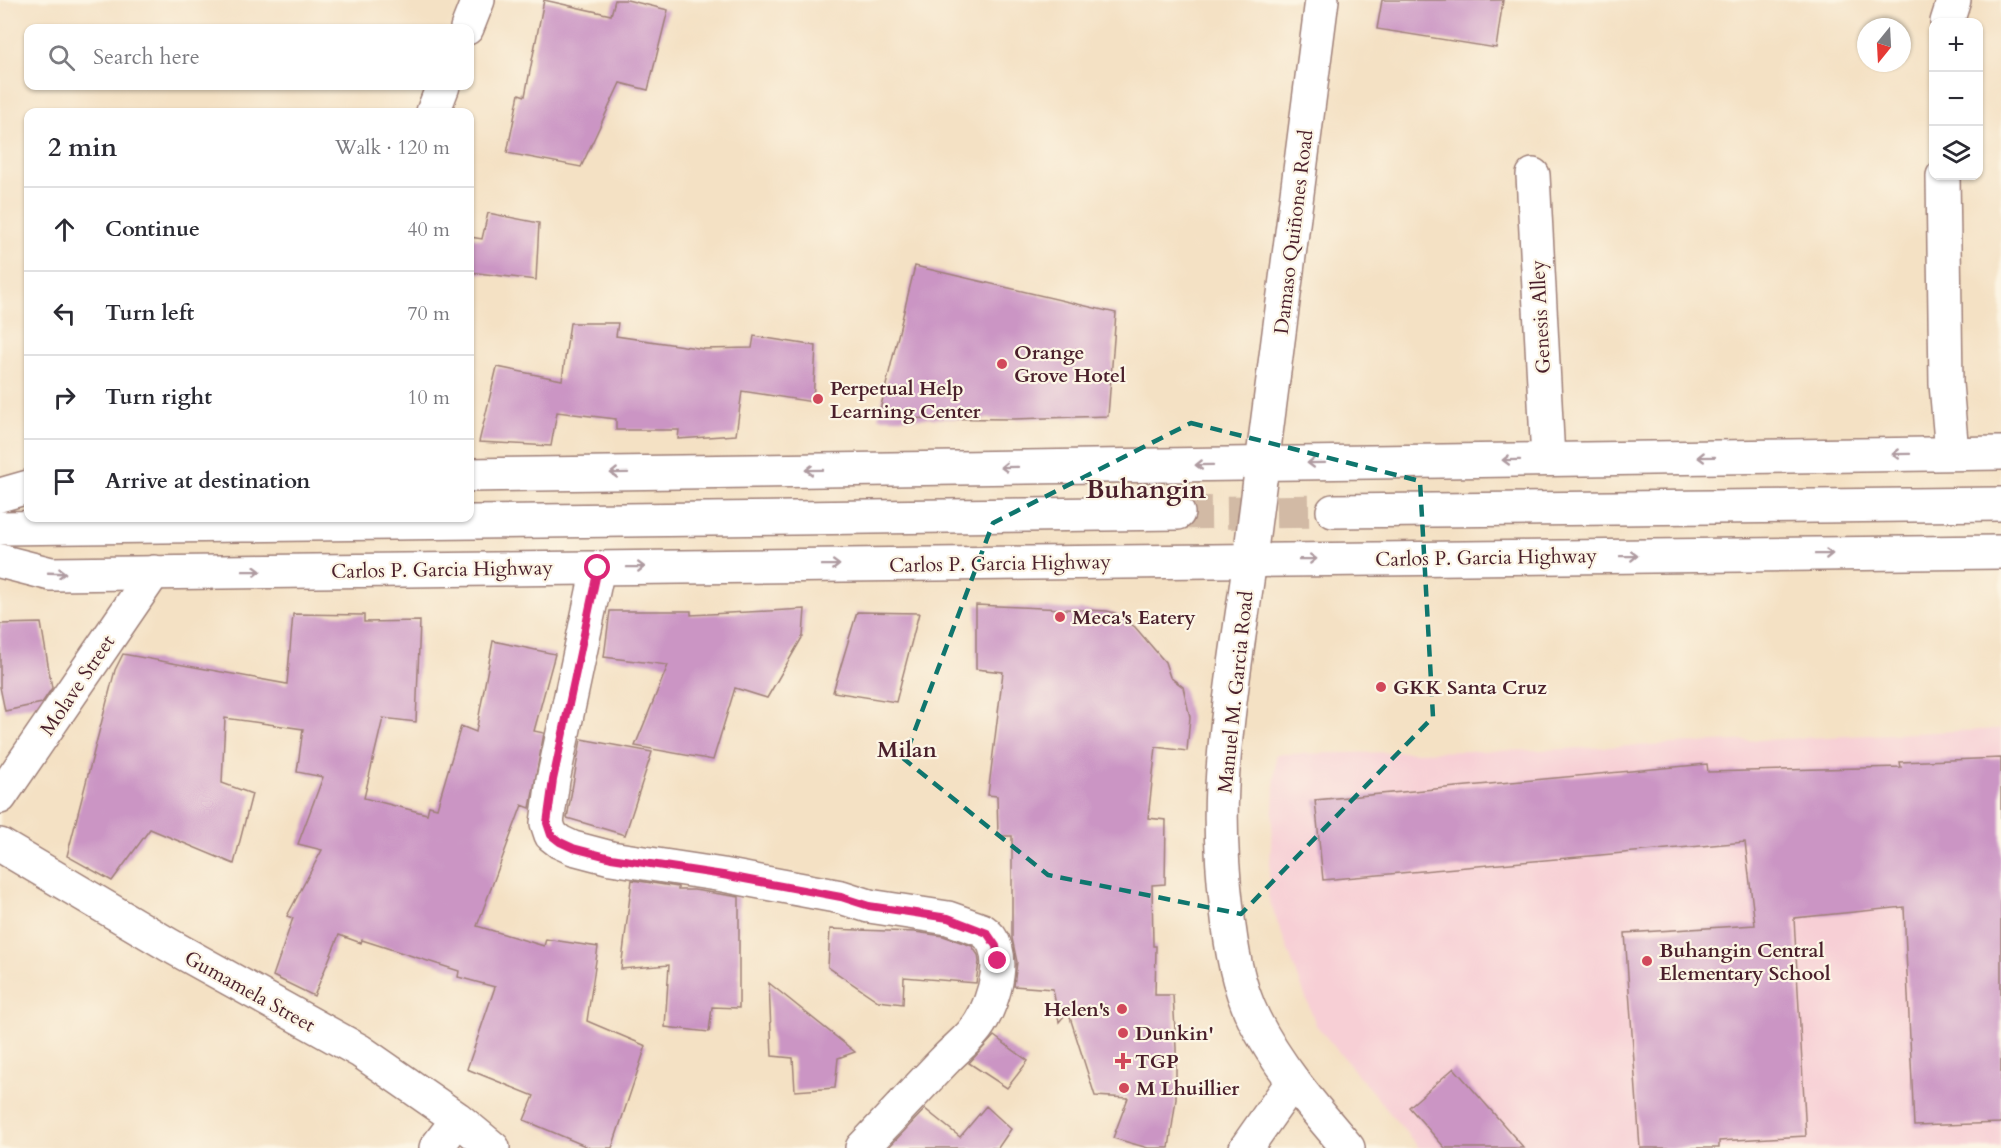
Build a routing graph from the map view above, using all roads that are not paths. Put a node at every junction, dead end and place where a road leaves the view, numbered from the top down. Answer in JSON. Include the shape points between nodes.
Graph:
{"nodes":[{"id":1,"x":478,"y":0,"type":"edge"},
{"id":2,"x":1323,"y":0,"type":"edge"},
{"id":3,"x":1954,"y":0,"type":"edge"},
{"id":4,"x":1948,"y":18,"type":"edge"},
{"id":5,"x":469,"y":24,"type":"edge"},
{"id":6,"x":442,"y":90,"type":"edge"},
{"id":7,"x":435,"y":108,"type":"edge"},
{"id":8,"x":1533,"y":175,"type":"dead end"},
{"id":9,"x":1943,"y":180,"type":"edge"},
{"id":10,"x":1952,"y":453,"type":"junction"},
{"id":11,"x":2001,"y":453,"type":"edge"},
{"id":12,"x":1548,"y":459,"type":"junction"},
{"id":13,"x":1261,"y":472,"type":"junction"},
{"id":14,"x":474,"y":475,"type":"edge"},
{"id":15,"x":24,"y":488,"type":"edge"},
{"id":16,"x":0,"y":495,"type":"edge"},
{"id":17,"x":2001,"y":504,"type":"edge"},
{"id":18,"x":1333,"y":511,"type":"tunnel mouth"},
{"id":19,"x":1178,"y":513,"type":"tunnel mouth"},
{"id":20,"x":471,"y":522,"type":"edge"},
{"id":21,"x":474,"y":522,"type":"edge"},
{"id":22,"x":0,"y":528,"type":"edge"},
{"id":23,"x":1251,"y":551,"type":"junction"},
{"id":24,"x":2001,"y":552,"type":"edge"},
{"id":25,"x":0,"y":561,"type":"edge"},
{"id":26,"x":598,"y":568,"type":"junction"},
{"id":27,"x":154,"y":572,"type":"junction"},
{"id":28,"x":0,"y":797,"type":"edge"},
{"id":29,"x":0,"y":845,"type":"edge"},
{"id":30,"x":1293,"y":1081,"type":"junction"},
{"id":31,"x":458,"y":1119,"type":"junction"},
{"id":32,"x":436,"y":1148,"type":"edge"},
{"id":33,"x":493,"y":1148,"type":"edge"},
{"id":34,"x":862,"y":1148,"type":"edge"},
{"id":35,"x":1246,"y":1148,"type":"edge"},
{"id":36,"x":1348,"y":1148,"type":"edge"}],
"edges":[{"from":1,"to":5,"type":"main road"},
{"from":2,"to":13,"type":"main road","name":"Damaso Quiñones Road"},
{"from":3,"to":4,"type":"main road"},
{"from":6,"to":7,"type":"main road"},
{"from":8,"to":12,"type":"main road","name":"Genesis Alley"},
{"from":9,"to":10,"type":"main road","via":[[1946,384]]},
{"from":10,"to":11,"type":"main road"},
{"from":10,"to":12,"type":"main road","one_way":true},
{"from":12,"to":13,"type":"main road","one_way":true},
{"from":13,"to":14,"type":"main road","one_way":true},
{"from":13,"to":23,"type":"main road","name":"Damaso Quiñones Road","bridge":true},
{"from":15,"to":16,"type":"main road"},
{"from":17,"to":18,"type":"main road"},
{"from":19,"to":21,"type":"main road"},
{"from":20,"to":22,"type":"main road"},
{"from":23,"to":24,"type":"main road","name":"Carlos P. Garcia Highway","one_way":true},
{"from":26,"to":23,"type":"main road","name":"Carlos P. Garcia Highway","one_way":true},
{"from":23,"to":30,"type":"main road","name":"Manuel M. Garcia Road","via":[[1223,760],[1224,889],[1240,985],[1253,1018]]},
{"from":25,"to":27,"type":"main road","name":"Carlos P. Garcia Highway","one_way":true,"via":[[51,574]]},
{"from":27,"to":26,"type":"main road","name":"Carlos P. Garcia Highway","one_way":true},
{"from":26,"to":34,"type":"main road","via":[[553,780],[547,823],[551,835],[573,848],[611,858],[948,918],[982,930],[996,946],[995,987],[980,1024]]},
{"from":27,"to":28,"type":"main road","name":"Molave Street"},
{"from":29,"to":31,"type":"main road","name":"Gumamela Street","via":[[360,1051]]},
{"from":30,"to":35,"type":"main road"},
{"from":30,"to":36,"type":"main road","name":"Manuel M. Garcia Road"},
{"from":31,"to":32,"type":"main road"},
{"from":31,"to":33,"type":"main road","name":"Gumamela Street"}]}
